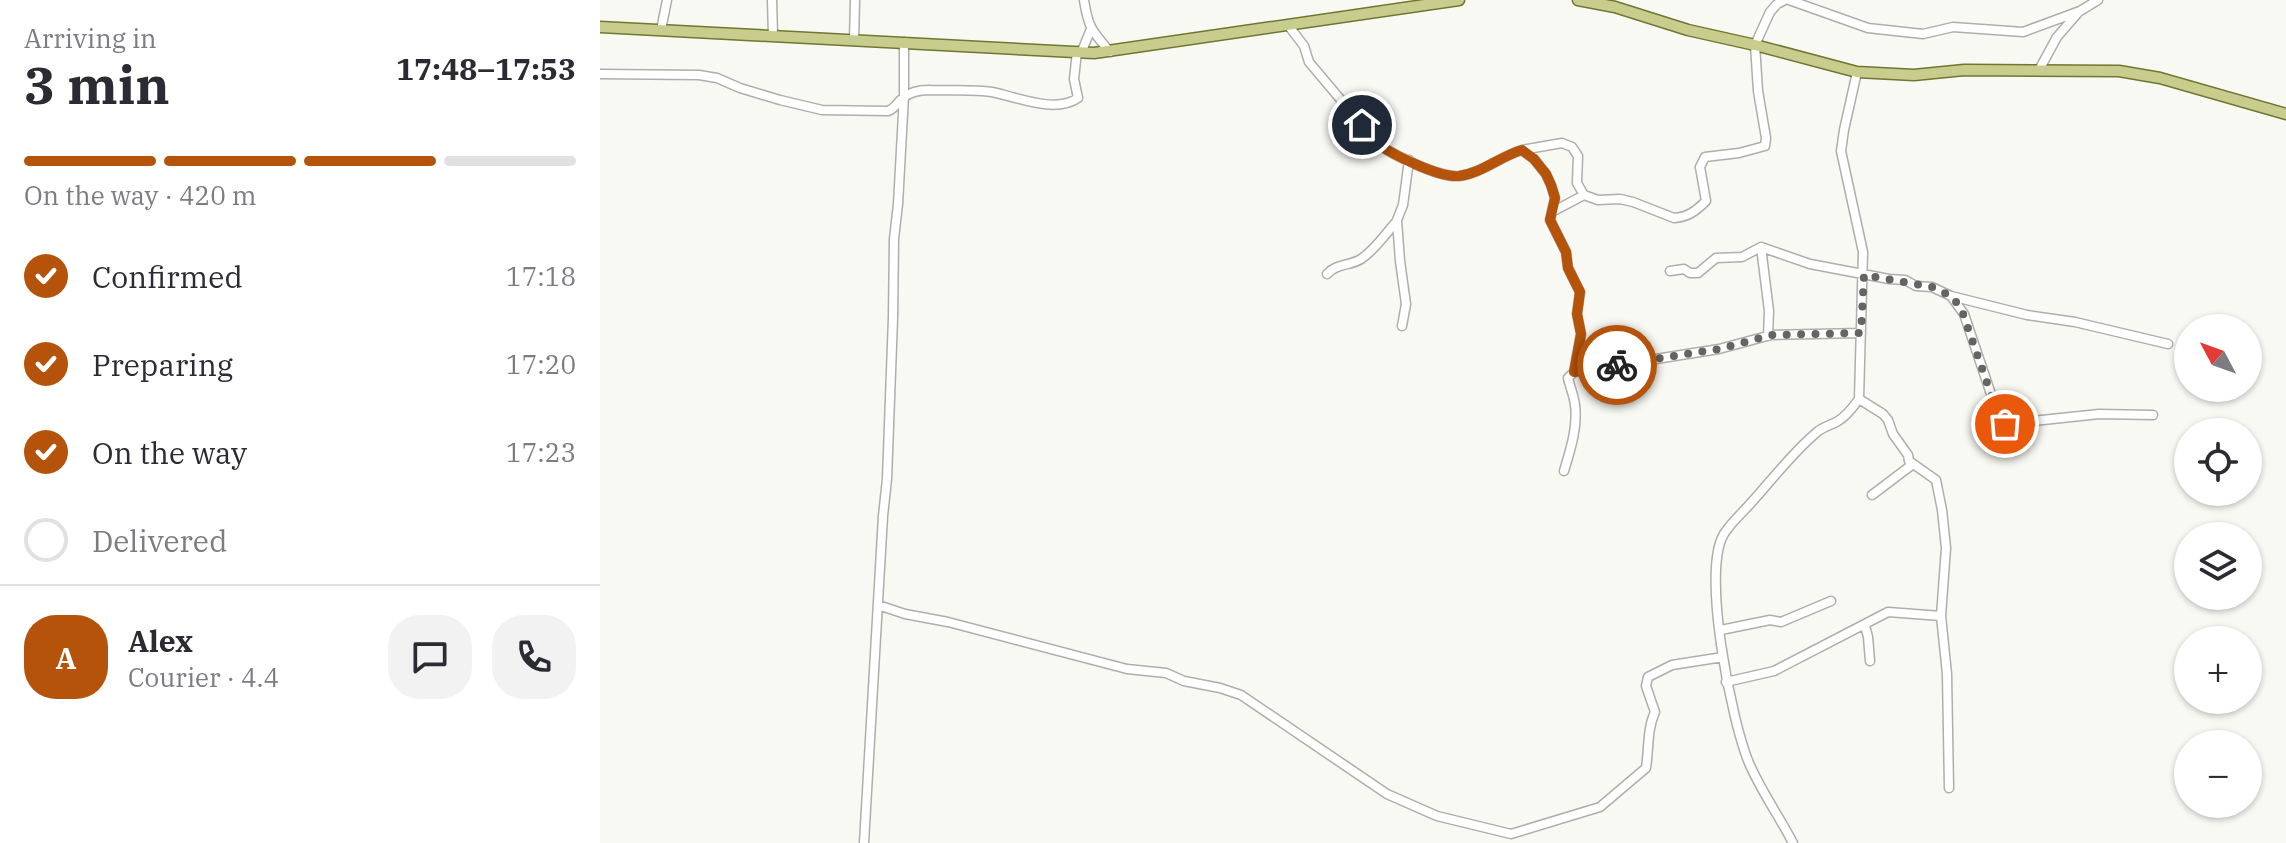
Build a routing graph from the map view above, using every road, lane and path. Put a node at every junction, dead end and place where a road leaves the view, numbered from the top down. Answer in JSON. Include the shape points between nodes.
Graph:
{"nodes":[{"id":1,"x":667,"y":0,"type":"edge"},
{"id":2,"x":772,"y":0,"type":"edge"},
{"id":3,"x":855,"y":0,"type":"edge"},
{"id":4,"x":1084,"y":0,"type":"edge"},
{"id":5,"x":1459,"y":0,"type":"edge"},
{"id":6,"x":1578,"y":0,"type":"edge"},
{"id":7,"x":1784,"y":0,"type":"edge"},
{"id":8,"x":2098,"y":0,"type":"edge"},
{"id":9,"x":2080,"y":11,"type":"junction"},
{"id":10,"x":1288,"y":25,"type":"junction"},
{"id":11,"x":600,"y":27,"type":"edge"},
{"id":12,"x":1091,"y":29,"type":"junction"},
{"id":13,"x":661,"y":30,"type":"junction"},
{"id":14,"x":773,"y":36,"type":"junction"},
{"id":15,"x":854,"y":40,"type":"junction"},
{"id":16,"x":904,"y":42,"type":"junction"},
{"id":17,"x":1755,"y":45,"type":"junction"},
{"id":18,"x":1079,"y":52,"type":"junction"},
{"id":19,"x":1110,"y":52,"type":"junction"},
{"id":20,"x":2039,"y":70,"type":"junction"},
{"id":21,"x":1857,"y":72,"type":"junction"},
{"id":22,"x":600,"y":74,"type":"edge"},
{"id":23,"x":904,"y":96,"type":"junction"},
{"id":24,"x":2286,"y":114,"type":"edge"},
{"id":25,"x":1522,"y":150,"type":"junction"},
{"id":26,"x":1409,"y":160,"type":"junction"},
{"id":27,"x":1584,"y":195,"type":"junction"},
{"id":28,"x":1552,"y":212,"type":"junction"},
{"id":29,"x":1397,"y":220,"type":"junction"},
{"id":30,"x":1761,"y":247,"type":"junction"},
{"id":31,"x":1670,"y":271,"type":"dead end"},
{"id":32,"x":1327,"y":274,"type":"dead end"},
{"id":33,"x":1864,"y":275,"type":"junction"},
{"id":34,"x":1951,"y":296,"type":"junction"},
{"id":35,"x":1402,"y":326,"type":"dead end"},
{"id":36,"x":1861,"y":333,"type":"junction"},
{"id":37,"x":1768,"y":336,"type":"junction"},
{"id":38,"x":2168,"y":344,"type":"dead end"},
{"id":39,"x":1574,"y":372,"type":"junction"},
{"id":40,"x":1859,"y":399,"type":"junction"},
{"id":41,"x":2153,"y":415,"type":"dead end"},
{"id":42,"x":1913,"y":464,"type":"junction"},
{"id":43,"x":1564,"y":471,"type":"dead end"},
{"id":44,"x":1872,"y":495,"type":"dead end"},
{"id":45,"x":1831,"y":601,"type":"dead end"},
{"id":46,"x":878,"y":605,"type":"junction"},
{"id":47,"x":1941,"y":616,"type":"junction"},
{"id":48,"x":1865,"y":626,"type":"junction"},
{"id":49,"x":1721,"y":630,"type":"junction"},
{"id":50,"x":1723,"y":657,"type":"junction"},
{"id":51,"x":1870,"y":661,"type":"dead end"},
{"id":52,"x":1726,"y":682,"type":"junction"},
{"id":53,"x":1949,"y":788,"type":"dead end"},
{"id":54,"x":1512,"y":838,"type":"edge"},
{"id":55,"x":864,"y":843,"type":"edge"},
{"id":56,"x":1793,"y":843,"type":"edge"}],
"edges":[{"from":1,"to":13,"type":"street"},
{"from":2,"to":14,"type":"street"},
{"from":3,"to":15,"type":"street"},
{"from":4,"to":12,"type":"street"},
{"from":5,"to":10,"type":"main road"},
{"from":6,"to":17,"type":"main road"},
{"from":7,"to":9,"type":"street","via":[[1868,28],[1923,34],[1953,27],[2023,32]]},
{"from":7,"to":17,"type":"street","via":[[1770,12]]},
{"from":8,"to":9,"type":"street"},
{"from":9,"to":20,"type":"street","via":[[2057,37]]},
{"from":10,"to":19,"type":"main road"},
{"from":10,"to":26,"type":"street","via":[[1309,62],[1369,136]]},
{"from":11,"to":13,"type":"main road"},
{"from":12,"to":18,"type":"street"},
{"from":12,"to":19,"type":"street"},
{"from":13,"to":14,"type":"main road"},
{"from":14,"to":15,"type":"main road"},
{"from":15,"to":16,"type":"main road"},
{"from":16,"to":18,"type":"main road"},
{"from":16,"to":23,"type":"street"},
{"from":17,"to":21,"type":"main road"},
{"from":17,"to":27,"type":"street","via":[[1765,146],[1705,157],[1700,167],[1706,201],[1696,212],[1674,218],[1633,202]]},
{"from":18,"to":19,"type":"main road"},
{"from":18,"to":23,"type":"street","via":[[1075,101],[1041,103],[990,92],[929,90]]},
{"from":20,"to":21,"type":"main road"},
{"from":20,"to":24,"type":"main road","via":[[2119,71],[2160,78]]},
{"from":21,"to":33,"type":"street","via":[[1841,151]]},
{"from":22,"to":23,"type":"street","via":[[708,76],[822,110],[888,111]]},
{"from":23,"to":46,"type":"street"},
{"from":25,"to":26,"type":"street","via":[[1461,176]]},
{"from":25,"to":27,"type":"street","via":[[1562,143],[1572,147]]},
{"from":25,"to":28,"type":"street","via":[[1546,174],[1555,198]]},
{"from":26,"to":29,"type":"street"},
{"from":27,"to":28,"type":"street"},
{"from":28,"to":39,"type":"street","via":[[1550,220],[1580,292],[1581,334]]},
{"from":29,"to":32,"type":"street","via":[[1368,254]]},
{"from":29,"to":35,"type":"street","via":[[1406,304]]},
{"from":30,"to":31,"type":"street","via":[[1742,257],[1716,258],[1698,273]]},
{"from":30,"to":33,"type":"street"},
{"from":30,"to":37,"type":"street"},
{"from":33,"to":34,"type":"street","via":[[1932,287]]},
{"from":33,"to":36,"type":"street"},
{"from":34,"to":38,"type":"street"},
{"from":34,"to":41,"type":"street","via":[[1964,314],[2005,424],[2099,414]]},
{"from":36,"to":37,"type":"street"},
{"from":36,"to":40,"type":"street"},
{"from":37,"to":39,"type":"street"},
{"from":39,"to":43,"type":"street","via":[[1568,378],[1575,417]]},
{"from":40,"to":42,"type":"street","via":[[1888,420]]},
{"from":40,"to":49,"type":"street","via":[[1778,470],[1719,541],[1716,596]]},
{"from":42,"to":44,"type":"street"},
{"from":42,"to":47,"type":"street","via":[[1936,480],[1942,510],[1946,548]]},
{"from":45,"to":49,"type":"street","via":[[1781,622]]},
{"from":46,"to":54,"type":"street","via":[[1241,695],[1387,794],[1437,816]]},
{"from":46,"to":55,"type":"street"},
{"from":47,"to":48,"type":"street","via":[[1888,612]]},
{"from":47,"to":53,"type":"street"},
{"from":48,"to":51,"type":"street"},
{"from":48,"to":52,"type":"street","via":[[1774,671]]},
{"from":49,"to":50,"type":"street"},
{"from":50,"to":52,"type":"street"},
{"from":50,"to":54,"type":"street","via":[[1672,665],[1648,677],[1655,712],[1646,768],[1600,807]]},
{"from":52,"to":56,"type":"street","via":[[1749,762]]}]}
